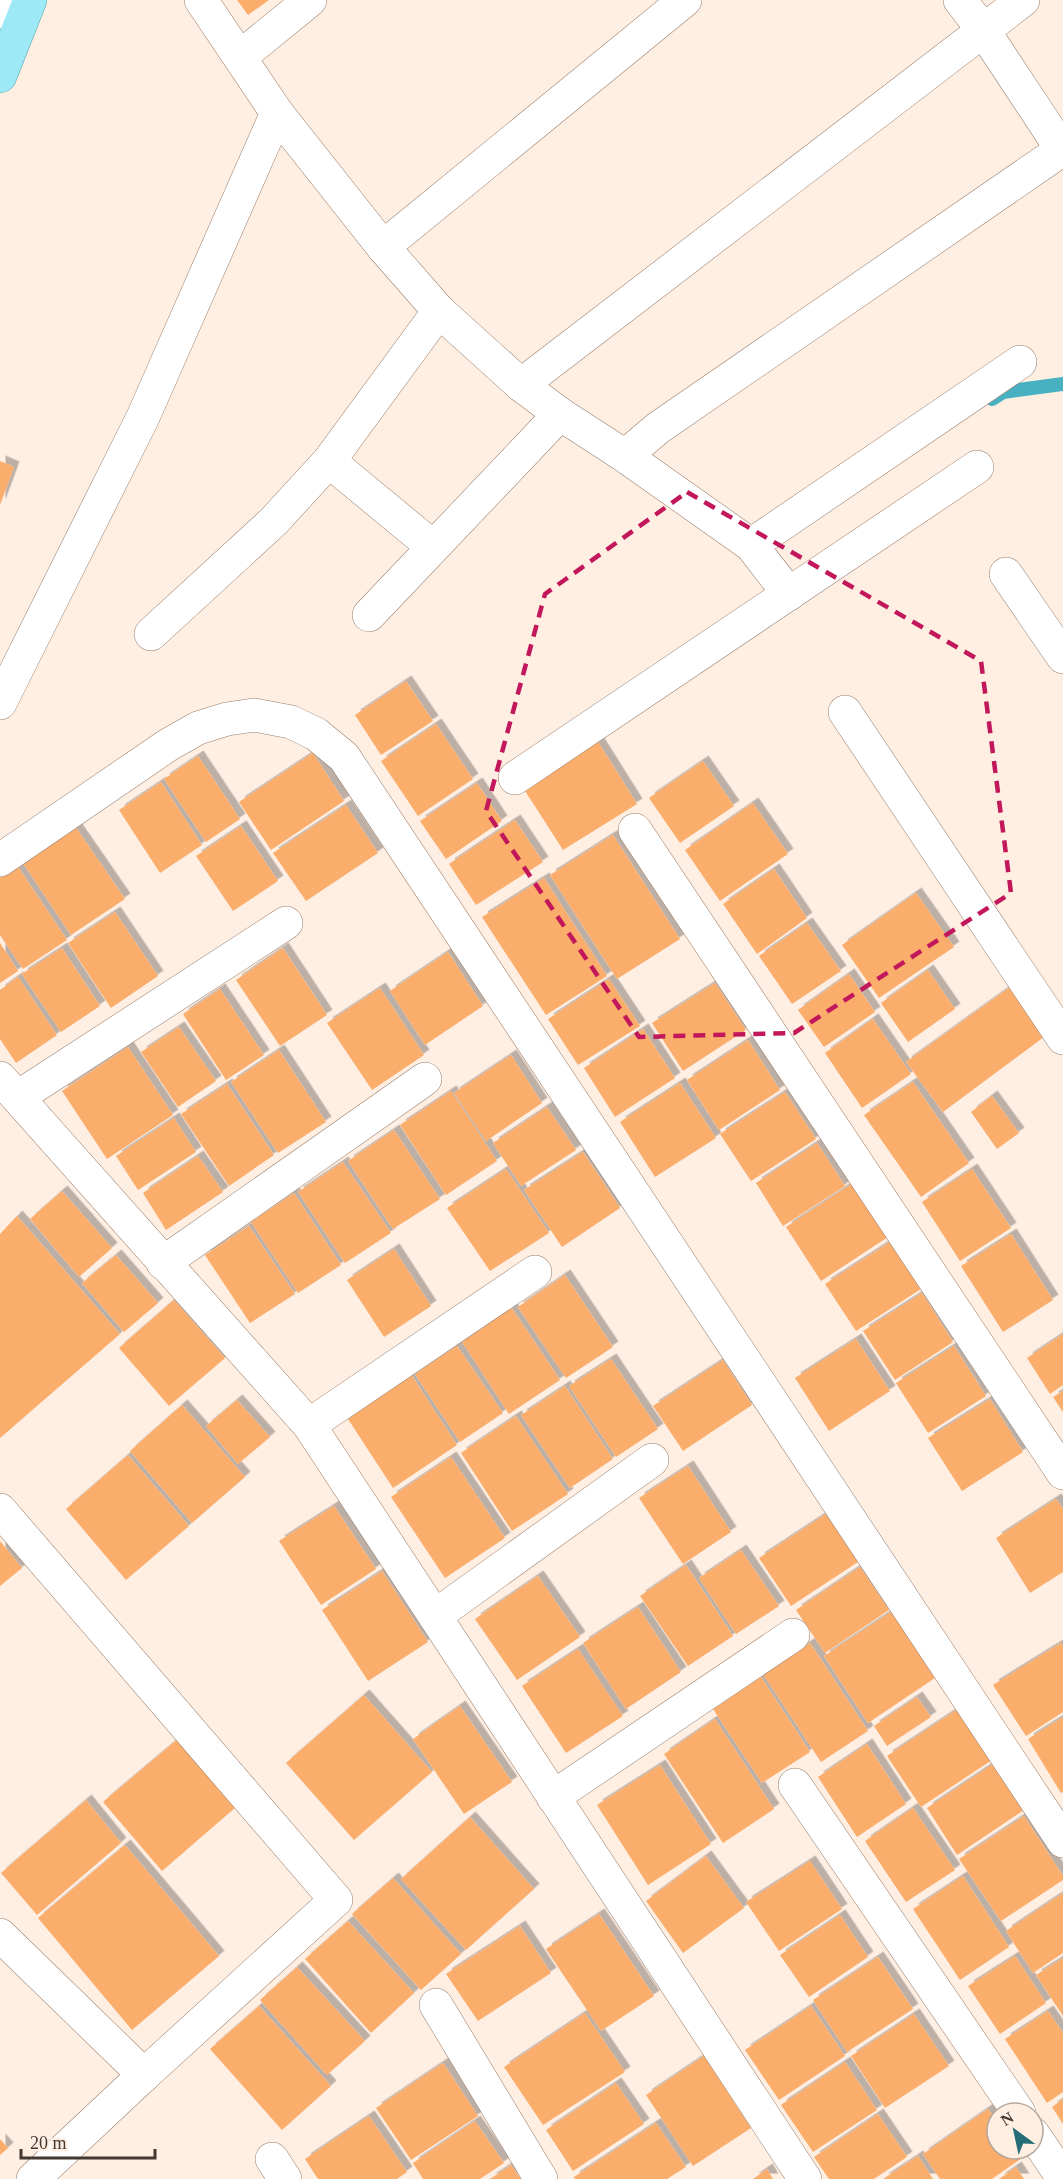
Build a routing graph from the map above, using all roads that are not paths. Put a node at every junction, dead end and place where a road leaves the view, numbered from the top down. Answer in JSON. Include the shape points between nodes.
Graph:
{"nodes":[{"id":1,"x":29,"y":0,"type":"edge"},
{"id":2,"x":201,"y":0,"type":"edge"},
{"id":3,"x":310,"y":0,"type":"edge"},
{"id":4,"x":685,"y":0,"type":"edge"},
{"id":5,"x":960,"y":0,"type":"edge"},
{"id":6,"x":1023,"y":0,"type":"edge"},
{"id":7,"x":0,"y":12,"type":"edge"},
{"id":8,"x":983,"y":30,"type":"junction"},
{"id":9,"x":240,"y":57,"type":"junction"},
{"id":10,"x":0,"y":76,"type":"edge"},
{"id":11,"x":277,"y":113,"type":"junction"},
{"id":12,"x":1063,"y":150,"type":"edge"},
{"id":13,"x":383,"y":247,"type":"junction"},
{"id":14,"x":439,"y":310,"type":"junction"},
{"id":15,"x":1020,"y":362,"type":"dead end"},
{"id":16,"x":521,"y":385,"type":"junction"},
{"id":17,"x":560,"y":414,"type":"junction"},
{"id":18,"x":625,"y":456,"type":"junction"},
{"id":19,"x":329,"y":461,"type":"junction"},
{"id":20,"x":977,"y":467,"type":"dead end"},
{"id":21,"x":751,"y":545,"type":"junction"},
{"id":22,"x":434,"y":547,"type":"junction"},
{"id":23,"x":1006,"y":574,"type":"dead end"},
{"id":24,"x":789,"y":594,"type":"junction"},
{"id":25,"x":369,"y":615,"type":"dead end"},
{"id":26,"x":151,"y":634,"type":"dead end"},
{"id":27,"x":1063,"y":657,"type":"edge"},
{"id":28,"x":0,"y":703,"type":"edge"},
{"id":29,"x":845,"y":712,"type":"dead end"},
{"id":30,"x":515,"y":778,"type":"dead end"},
{"id":31,"x":635,"y":830,"type":"dead end"},
{"id":32,"x":0,"y":860,"type":"edge"},
{"id":33,"x":286,"y":923,"type":"dead end"},
{"id":34,"x":1063,"y":1038,"type":"edge"},
{"id":35,"x":425,"y":1079,"type":"dead end"},
{"id":36,"x":9,"y":1088,"type":"edge"},
{"id":37,"x":163,"y":1263,"type":"junction"},
{"id":38,"x":535,"y":1272,"type":"dead end"},
{"id":39,"x":309,"y":1425,"type":"junction"},
{"id":40,"x":652,"y":1460,"type":"dead end"},
{"id":41,"x":1063,"y":1473,"type":"edge"},
{"id":42,"x":0,"y":1510,"type":"edge"},
{"id":43,"x":435,"y":1616,"type":"junction"},
{"id":44,"x":793,"y":1635,"type":"dead end"},
{"id":45,"x":795,"y":1785,"type":"dead end"},
{"id":46,"x":553,"y":1797,"type":"junction"},
{"id":47,"x":1063,"y":1842,"type":"edge"},
{"id":48,"x":0,"y":1935,"type":"edge"},
{"id":49,"x":436,"y":2005,"type":"dead end"},
{"id":50,"x":144,"y":2075,"type":"junction"},
{"id":51,"x":1010,"y":2101,"type":"edge"},
{"id":52,"x":1045,"y":2152,"type":"edge"},
{"id":53,"x":1063,"y":2178,"type":"edge"},
{"id":54,"x":33,"y":2179,"type":"edge"},
{"id":55,"x":541,"y":2179,"type":"edge"},
{"id":56,"x":805,"y":2179,"type":"edge"}],
"edges":[{"from":1,"to":7,"type":"street"},
{"from":1,"to":10,"type":"main road"},
{"from":2,"to":9,"type":"street"},
{"from":3,"to":9,"type":"street"},
{"from":4,"to":13,"type":"street"},
{"from":5,"to":8,"type":"street"},
{"from":6,"to":8,"type":"street"},
{"from":8,"to":12,"type":"street"},
{"from":8,"to":16,"type":"street"},
{"from":9,"to":11,"type":"street"},
{"from":11,"to":13,"type":"street"},
{"from":11,"to":28,"type":"street","via":[[143,417]]},
{"from":12,"to":18,"type":"street","via":[[658,429]]},
{"from":13,"to":14,"type":"street"},
{"from":14,"to":16,"type":"street"},
{"from":14,"to":19,"type":"street"},
{"from":15,"to":21,"type":"street"},
{"from":16,"to":17,"type":"street"},
{"from":17,"to":18,"type":"street"},
{"from":17,"to":22,"type":"street"},
{"from":18,"to":21,"type":"street"},
{"from":19,"to":22,"type":"street"},
{"from":19,"to":26,"type":"street","via":[[274,521]]},
{"from":20,"to":24,"type":"street"},
{"from":21,"to":24,"type":"street"},
{"from":22,"to":25,"type":"street"},
{"from":23,"to":27,"type":"street"},
{"from":24,"to":30,"type":"street"},
{"from":29,"to":34,"type":"street"},
{"from":31,"to":41,"type":"street"},
{"from":32,"to":47,"type":"street","via":[[168,745],[198,728],[227,719],[254,715],[291,722],[316,734],[344,757]]},
{"from":33,"to":36,"type":"street"},
{"from":35,"to":37,"type":"street"},
{"from":36,"to":37,"type":"street"},
{"from":37,"to":39,"type":"street"},
{"from":38,"to":39,"type":"street"},
{"from":39,"to":43,"type":"street"},
{"from":40,"to":43,"type":"street"},
{"from":42,"to":50,"type":"street","via":[[336,1900]]},
{"from":43,"to":46,"type":"street"},
{"from":44,"to":46,"type":"street"},
{"from":45,"to":51,"type":"street"},
{"from":46,"to":56,"type":"street"},
{"from":48,"to":50,"type":"street"},
{"from":49,"to":55,"type":"street"},
{"from":50,"to":54,"type":"street"},
{"from":52,"to":53,"type":"street"}]}
